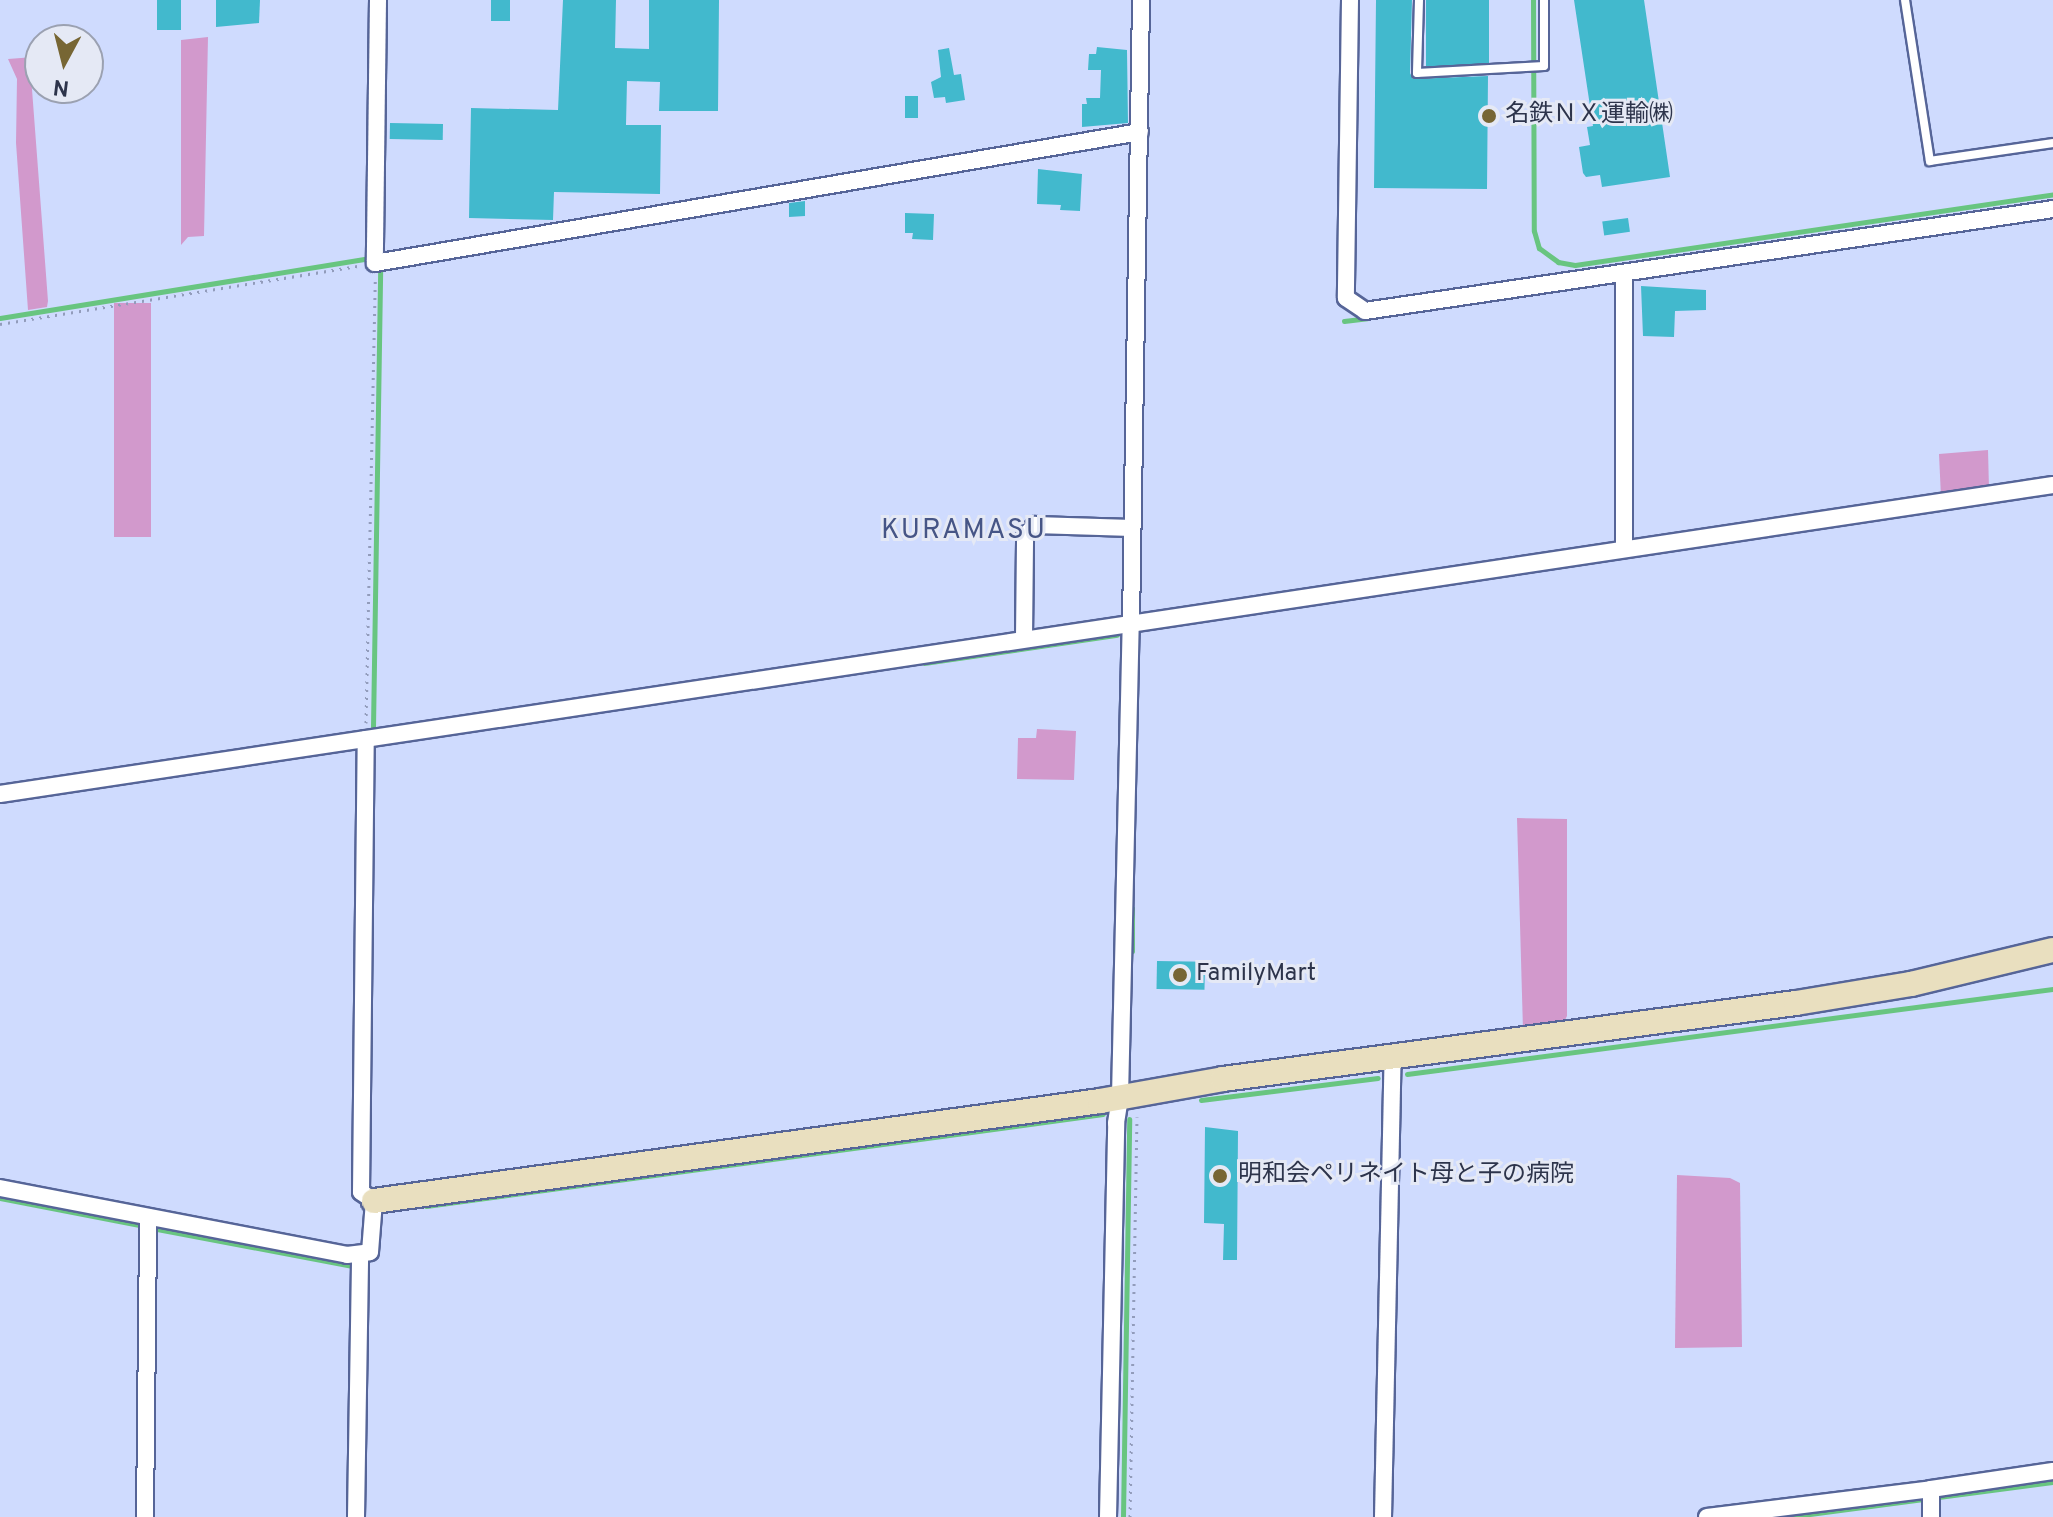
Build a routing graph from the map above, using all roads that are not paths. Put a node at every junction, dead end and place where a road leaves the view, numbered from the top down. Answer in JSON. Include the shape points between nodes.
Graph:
{"nodes":[{"id":1,"x":378,"y":0,"type":"edge"},
{"id":2,"x":1141,"y":0,"type":"edge"},
{"id":3,"x":1350,"y":0,"type":"edge"},
{"id":4,"x":1419,"y":0,"type":"edge"},
{"id":5,"x":1544,"y":0,"type":"edge"},
{"id":6,"x":1905,"y":0,"type":"edge"},
{"id":7,"x":1140,"y":132,"type":"junction"},
{"id":8,"x":2053,"y":143,"type":"edge"},
{"id":9,"x":2053,"y":209,"type":"edge"},
{"id":10,"x":1624,"y":273,"type":"junction"},
{"id":11,"x":2053,"y":485,"type":"edge"},
{"id":12,"x":1132,"y":528,"type":"junction"},
{"id":13,"x":1624,"y":549,"type":"junction"},
{"id":14,"x":1136,"y":622,"type":"junction"},
{"id":15,"x":1024,"y":638,"type":"junction"},
{"id":16,"x":366,"y":739,"type":"junction"},
{"id":17,"x":0,"y":794,"type":"edge"},
{"id":18,"x":2053,"y":950,"type":"edge"},
{"id":19,"x":1393,"y":1057,"type":"junction"},
{"id":20,"x":1128,"y":1101,"type":"junction"},
{"id":21,"x":0,"y":1188,"type":"edge"},
{"id":22,"x":374,"y":1201,"type":"junction"},
{"id":23,"x":148,"y":1217,"type":"junction"},
{"id":24,"x":360,"y":1256,"type":"junction"},
{"id":25,"x":2053,"y":1471,"type":"edge"},
{"id":26,"x":1931,"y":1500,"type":"edge"},
{"id":27,"x":145,"y":1517,"type":"edge"},
{"id":28,"x":356,"y":1517,"type":"edge"},
{"id":29,"x":1108,"y":1517,"type":"edge"},
{"id":30,"x":1383,"y":1517,"type":"edge"},
{"id":31,"x":1707,"y":1517,"type":"edge"}],
"edges":[{"from":1,"to":7,"type":"street","via":[[379,263]]},
{"from":2,"to":7,"type":"street"},
{"from":3,"to":10,"type":"street","via":[[1346,298],[1365,311]]},
{"from":4,"to":5,"type":"lane","via":[[1417,73],[1544,66]]},
{"from":6,"to":8,"type":"lane","via":[[1930,161]]},
{"from":7,"to":12,"type":"street"},
{"from":9,"to":10,"type":"street"},
{"from":10,"to":13,"type":"street"},
{"from":11,"to":13,"type":"street"},
{"from":12,"to":14,"type":"street"},
{"from":12,"to":15,"type":"street","via":[[1035,525],[1025,536]]},
{"from":13,"to":14,"type":"street"},
{"from":14,"to":15,"type":"street"},
{"from":14,"to":20,"type":"street"},
{"from":15,"to":16,"type":"street"},
{"from":16,"to":17,"type":"street"},
{"from":16,"to":22,"type":"street","via":[[361,1192]]},
{"from":18,"to":19,"type":"street","via":[[1882,989]]},
{"from":19,"to":20,"type":"street","via":[[1223,1079]]},
{"from":19,"to":30,"type":"street"},
{"from":20,"to":22,"type":"street"},
{"from":20,"to":29,"type":"street","via":[[1116,1123]]},
{"from":21,"to":23,"type":"street"},
{"from":22,"to":24,"type":"street","via":[[370,1252]]},
{"from":23,"to":24,"type":"street"},
{"from":23,"to":27,"type":"street"},
{"from":24,"to":28,"type":"street"},
{"from":25,"to":26,"type":"street"},
{"from":26,"to":31,"type":"street"}]}
